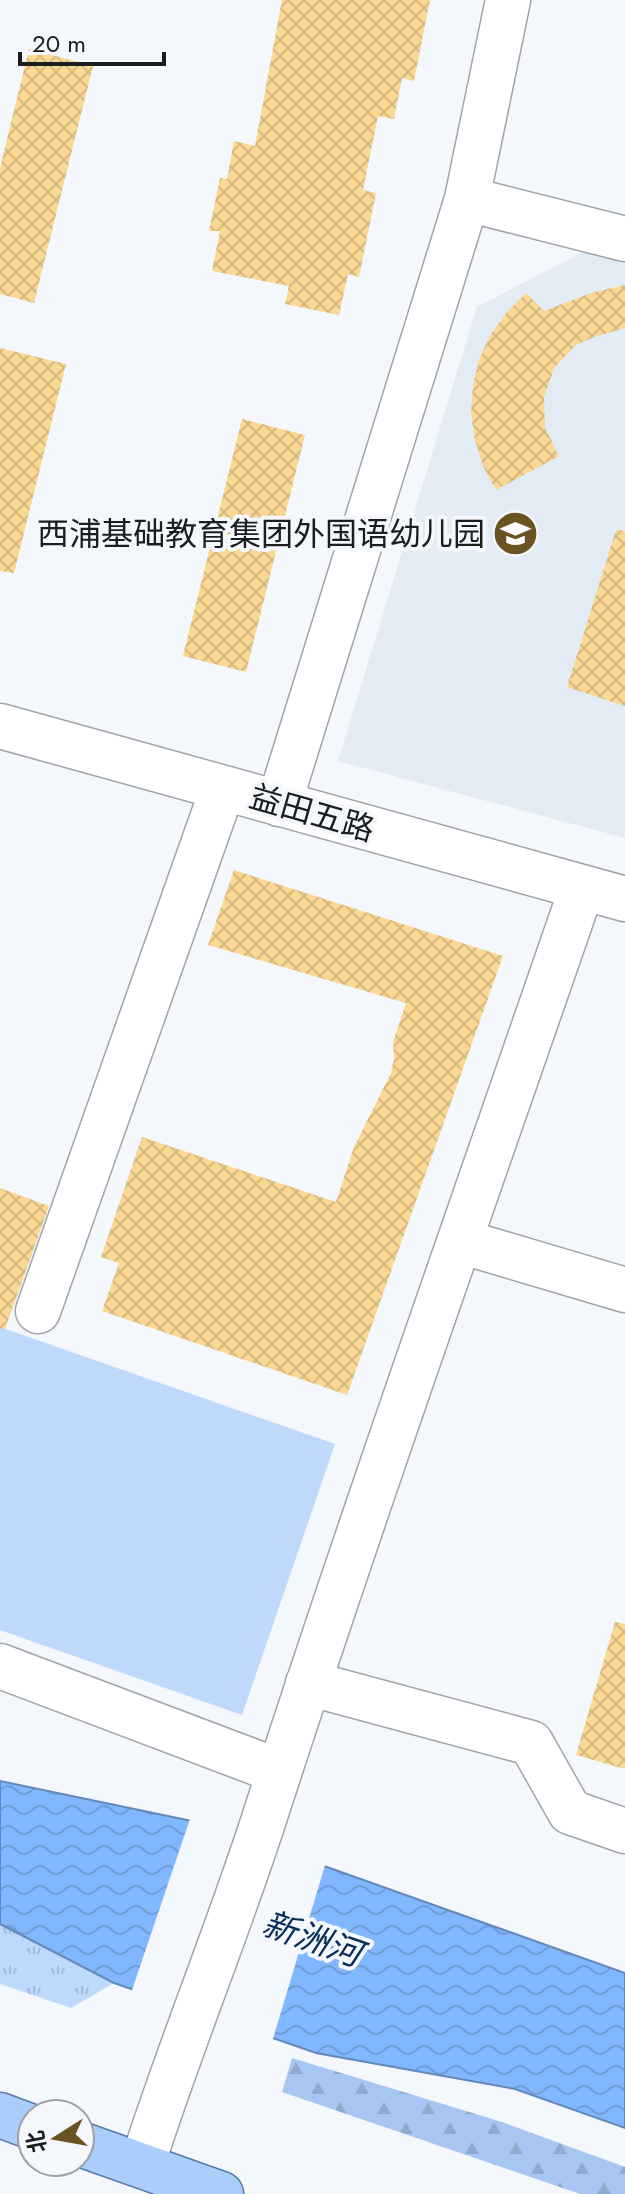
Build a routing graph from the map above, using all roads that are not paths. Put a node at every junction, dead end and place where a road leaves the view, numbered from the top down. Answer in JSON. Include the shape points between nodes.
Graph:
{"nodes":[{"id":1,"x":508,"y":0,"type":"edge"},
{"id":2,"x":467,"y":199,"type":"junction"},
{"id":3,"x":625,"y":239,"type":"edge"},
{"id":4,"x":0,"y":726,"type":"edge"},
{"id":5,"x":223,"y":788,"type":"junction"},
{"id":6,"x":279,"y":804,"type":"junction"},
{"id":7,"x":582,"y":888,"type":"junction"},
{"id":8,"x":625,"y":899,"type":"edge"},
{"id":9,"x":460,"y":1241,"type":"junction"},
{"id":10,"x":625,"y":1290,"type":"edge"},
{"id":11,"x":38,"y":1311,"type":"dead end"},
{"id":12,"x":0,"y":1666,"type":"edge"},
{"id":13,"x":308,"y":1683,"type":"junction"},
{"id":14,"x":278,"y":1771,"type":"junction"},
{"id":15,"x":625,"y":1831,"type":"edge"},
{"id":16,"x":96,"y":2149,"type":"edge"},
{"id":17,"x":142,"y":2165,"type":"junction"},
{"id":18,"x":221,"y":2194,"type":"edge"}],
"edges":[{"from":1,"to":2,"type":"street"},
{"from":2,"to":3,"type":"street"},
{"from":2,"to":6,"type":"street"},
{"from":4,"to":5,"type":"street","name":"益田五路"},
{"from":5,"to":6,"type":"street","name":"益田五路"},
{"from":5,"to":11,"type":"street"},
{"from":6,"to":7,"type":"street","name":"益田五路"},
{"from":7,"to":8,"type":"street","name":"益田五路"},
{"from":7,"to":9,"type":"street"},
{"from":9,"to":10,"type":"street"},
{"from":9,"to":13,"type":"street"},
{"from":12,"to":14,"type":"street"},
{"from":13,"to":14,"type":"street"},
{"from":13,"to":15,"type":"street","via":[[531,1743],[570,1812]]},
{"from":14,"to":17,"type":"street"},
{"from":16,"to":17,"type":"main road"},
{"from":17,"to":18,"type":"main road"}]}
